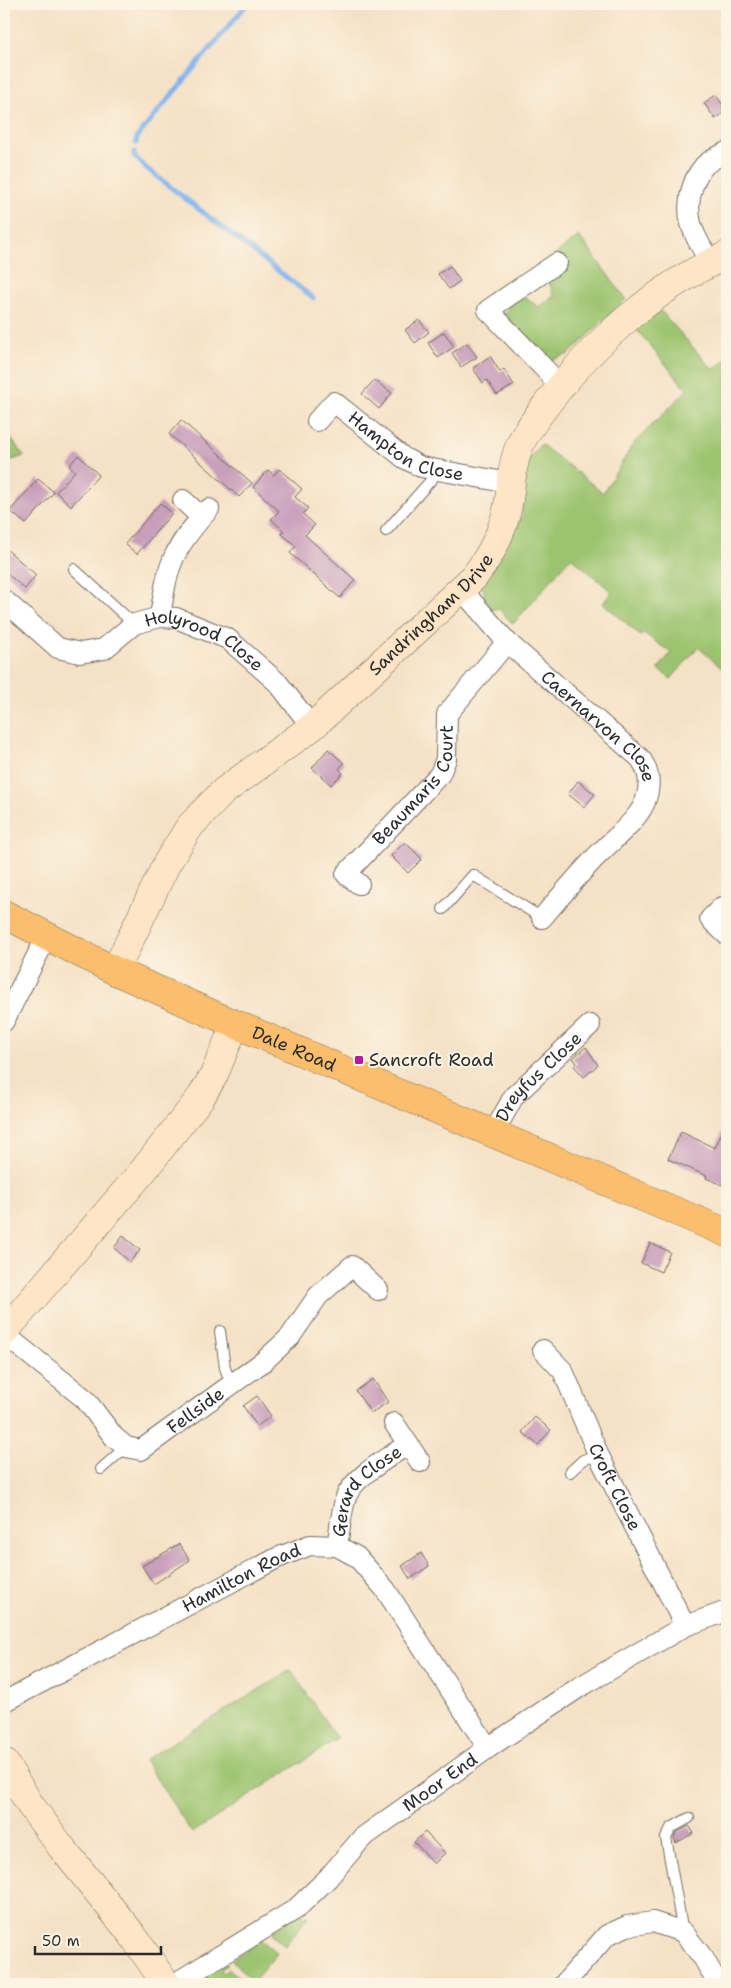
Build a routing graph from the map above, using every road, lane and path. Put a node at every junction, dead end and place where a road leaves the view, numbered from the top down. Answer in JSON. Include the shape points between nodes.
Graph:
{"nodes":[{"id":1,"x":727,"y":152,"type":"edge"},
{"id":2,"x":719,"y":259,"type":"edge"},
{"id":3,"x":557,"y":262,"type":"dead end"},
{"id":4,"x":561,"y":386,"type":"junction"},
{"id":5,"x":317,"y":421,"type":"dead end"},
{"id":6,"x":439,"y":471,"type":"junction"},
{"id":7,"x":510,"y":482,"type":"junction"},
{"id":8,"x":183,"y":500,"type":"dead end"},
{"id":9,"x":386,"y":531,"type":"dead end"},
{"id":10,"x":74,"y":569,"type":"dead end"},
{"id":11,"x":462,"y":590,"type":"junction"},
{"id":12,"x":4,"y":600,"type":"edge"},
{"id":13,"x":160,"y":617,"type":"junction"},
{"id":14,"x":134,"y":624,"type":"junction"},
{"id":15,"x":507,"y":642,"type":"junction"},
{"id":16,"x":312,"y":727,"type":"junction"},
{"id":17,"x":353,"y":879,"type":"dead end"},
{"id":18,"x":722,"y":907,"type":"dead end"},
{"id":19,"x":443,"y":909,"type":"dead end"},
{"id":20,"x":4,"y":914,"type":"edge"},
{"id":21,"x":542,"y":918,"type":"joint"},
{"id":22,"x":727,"y":935,"type":"edge"},
{"id":23,"x":47,"y":936,"type":"junction"},
{"id":24,"x":115,"y":970,"type":"junction"},
{"id":25,"x":4,"y":1021,"type":"edge"},
{"id":26,"x":235,"y":1024,"type":"junction"},
{"id":27,"x":590,"y":1025,"type":"dead end"},
{"id":28,"x":493,"y":1134,"type":"junction"},
{"id":29,"x":727,"y":1233,"type":"edge"},
{"id":30,"x":378,"y":1290,"type":"dead end"},
{"id":31,"x":220,"y":1331,"type":"dead end"},
{"id":32,"x":4,"y":1333,"type":"edge"},
{"id":33,"x":543,"y":1350,"type":"dead end"},
{"id":34,"x":231,"y":1384,"type":"junction"},
{"id":35,"x":394,"y":1423,"type":"dead end"},
{"id":36,"x":408,"y":1444,"type":"junction"},
{"id":37,"x":126,"y":1447,"type":"junction"},
{"id":38,"x":598,"y":1454,"type":"junction"},
{"id":39,"x":420,"y":1462,"type":"dead end"},
{"id":40,"x":101,"y":1469,"type":"dead end"},
{"id":41,"x":570,"y":1472,"type":"dead end"},
{"id":42,"x":337,"y":1546,"type":"junction"},
{"id":43,"x":727,"y":1611,"type":"edge"},
{"id":44,"x":686,"y":1626,"type":"junction"},
{"id":45,"x":4,"y":1702,"type":"edge"},
{"id":46,"x":488,"y":1748,"type":"junction"},
{"id":47,"x":4,"y":1762,"type":"edge"},
{"id":48,"x":689,"y":1818,"type":"dead end"},
{"id":49,"x":683,"y":1932,"type":"junction"},
{"id":50,"x":166,"y":1984,"type":"edge"},
{"id":51,"x":174,"y":1984,"type":"edge"},
{"id":52,"x":564,"y":1984,"type":"edge"},
{"id":53,"x":718,"y":1984,"type":"edge"}],
"edges":[{"from":1,"to":2,"type":"street","via":[[704,166],[689,200],[694,232]]},
{"from":2,"to":4,"type":"street","name":"Sandringham Drive","via":[[642,308],[595,348]]},
{"from":3,"to":4,"type":"street","via":[[488,310]]},
{"from":4,"to":7,"type":"street","name":"Sandringham Drive","via":[[533,422],[520,446]]},
{"from":5,"to":6,"type":"street","name":"Hampton Close","via":[[334,402],[404,458],[421,467]]},
{"from":6,"to":7,"type":"street","name":"Hampton Close"},
{"from":6,"to":9,"type":"lane"},
{"from":7,"to":11,"type":"street","name":"Sandringham Drive","via":[[499,537],[485,562]]},
{"from":8,"to":13,"type":"street","via":[[205,513],[174,554],[167,572]]},
{"from":10,"to":14,"type":"lane"},
{"from":11,"to":15,"type":"street","name":"Caernarvon Close"},
{"from":11,"to":16,"type":"street","name":"Sandringham Drive"},
{"from":12,"to":14,"type":"street","name":"Holyrood Close","via":[[58,648],[80,653],[104,648]]},
{"from":13,"to":14,"type":"street","name":"Holyrood Close"},
{"from":13,"to":16,"type":"street","name":"Holyrood Close","via":[[176,618],[228,639],[278,683]]},
{"from":15,"to":17,"type":"street","name":"Beaumaris Court","via":[[447,714],[444,768]]},
{"from":15,"to":21,"type":"street","name":"Caernarvon Close","via":[[640,759],[648,770],[650,781],[640,812]]},
{"from":16,"to":24,"type":"street","name":"Sandringham Drive","via":[[224,791],[190,826],[168,862]]},
{"from":18,"to":22,"type":"street","via":[[710,918]]},
{"from":19,"to":21,"type":"lane","via":[[473,875]]},
{"from":20,"to":23,"type":"main road","name":"Dale Road"},
{"from":23,"to":24,"type":"main road","name":"Dale Road"},
{"from":23,"to":25,"type":"street"},
{"from":24,"to":26,"type":"main road","name":"Dale Road"},
{"from":26,"to":28,"type":"main road","name":"Dale Road"},
{"from":26,"to":32,"type":"street","via":[[201,1098],[143,1172]]},
{"from":27,"to":28,"type":"street","name":"Dreyfus Close","via":[[514,1096]]},
{"from":28,"to":29,"type":"main road","name":"Dale Road"},
{"from":30,"to":34,"type":"street","name":"Fellside","via":[[352,1266],[318,1296],[290,1337],[264,1361]]},
{"from":31,"to":34,"type":"lane","via":[[225,1368]]},
{"from":32,"to":37,"type":"street","via":[[85,1400]]},
{"from":33,"to":38,"type":"street","name":"Croft Close","via":[[563,1371]]},
{"from":34,"to":37,"type":"street","name":"Fellside","via":[[141,1450]]},
{"from":35,"to":36,"type":"street","name":"Gerard Close"},
{"from":36,"to":39,"type":"street","name":"Gerard Close"},
{"from":36,"to":42,"type":"street","name":"Gerard Close","via":[[368,1472],[349,1490]]},
{"from":37,"to":40,"type":"lane"},
{"from":38,"to":41,"type":"lane","via":[[583,1460]]},
{"from":38,"to":44,"type":"street","name":"Croft Close"},
{"from":42,"to":45,"type":"street","name":"Hamilton Road","via":[[310,1545],[277,1558]]},
{"from":42,"to":46,"type":"street","name":"Hamilton Road","via":[[357,1557],[385,1589]]},
{"from":43,"to":44,"type":"street","name":"Moor End"},
{"from":44,"to":46,"type":"street","name":"Moor End","via":[[578,1688]]},
{"from":46,"to":51,"type":"street","name":"Moor End","via":[[362,1838],[296,1909]]},
{"from":47,"to":50,"type":"street","via":[[36,1813],[132,1933]]},
{"from":48,"to":49,"type":"lane","via":[[671,1828],[666,1838]]},
{"from":49,"to":52,"type":"street","via":[[653,1922],[627,1926],[606,1935]]},
{"from":49,"to":53,"type":"street"}]}
